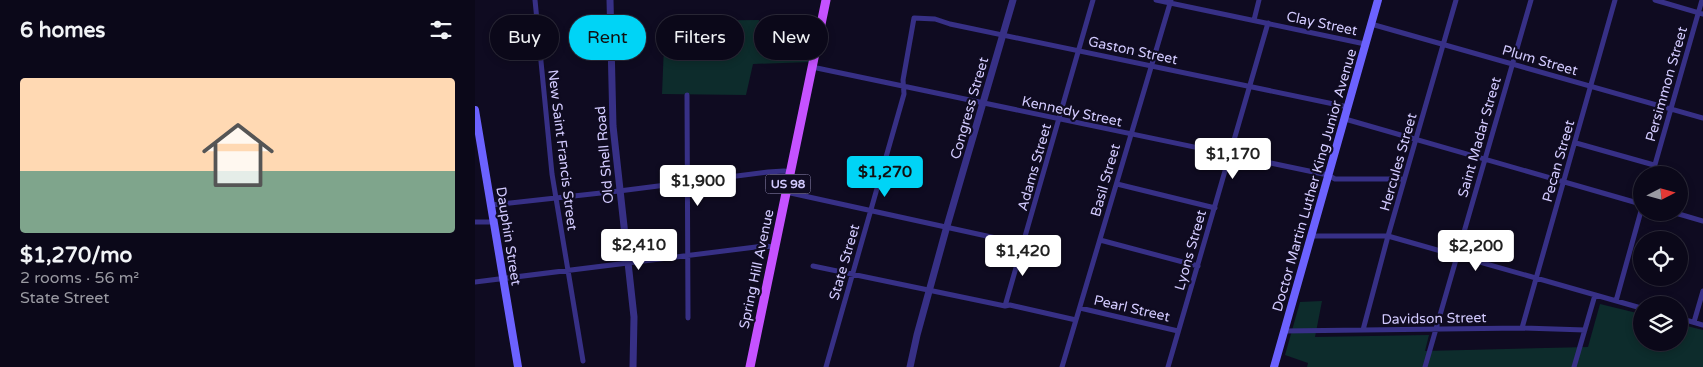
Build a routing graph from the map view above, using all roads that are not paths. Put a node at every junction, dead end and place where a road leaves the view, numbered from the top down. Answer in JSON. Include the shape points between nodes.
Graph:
{"nodes":[{"id":1,"x":535,"y":0,"type":"edge"},
{"id":2,"x":610,"y":0,"type":"edge"},
{"id":3,"x":826,"y":0,"type":"edge"},
{"id":4,"x":1013,"y":0,"type":"edge"},
{"id":5,"x":1093,"y":0,"type":"edge"},
{"id":6,"x":1156,"y":0,"type":"edge"},
{"id":7,"x":1259,"y":0,"type":"edge"},
{"id":8,"x":1378,"y":0,"type":"edge"},
{"id":9,"x":1456,"y":0,"type":"edge"},
{"id":10,"x":1531,"y":0,"type":"edge"},
{"id":11,"x":1615,"y":0,"type":"edge"},
{"id":12,"x":1655,"y":0,"type":"edge"},
{"id":13,"x":1701,"y":0,"type":"edge"},
{"id":14,"x":1170,"y":1,"type":"edge"},
{"id":15,"x":1701,"y":13,"type":"edge"},
{"id":16,"x":914,"y":18,"type":"joint"},
{"id":17,"x":1254,"y":20,"type":"junction"},
{"id":18,"x":1268,"y":23,"type":"junction"},
{"id":19,"x":1371,"y":24,"type":"junction"},
{"id":20,"x":1003,"y":35,"type":"junction"},
{"id":21,"x":1365,"y":44,"type":"junction"},
{"id":22,"x":1443,"y":44,"type":"junction"},
{"id":23,"x":1079,"y":51,"type":"junction"},
{"id":24,"x":1512,"y":64,"type":"junction"},
{"id":25,"x":1151,"y":66,"type":"junction"},
{"id":26,"x":812,"y":67,"type":"junction"},
{"id":27,"x":1250,"y":86,"type":"junction"},
{"id":28,"x":1591,"y":86,"type":"junction"},
{"id":29,"x":903,"y":87,"type":"junction"},
{"id":30,"x":687,"y":95,"type":"dead end"},
{"id":31,"x":983,"y":103,"type":"junction"},
{"id":32,"x":1348,"y":107,"type":"junction"},
{"id":33,"x":1671,"y":108,"type":"junction"},
{"id":34,"x":475,"y":110,"type":"edge"},
{"id":35,"x":1703,"y":118,"type":"edge"},
{"id":36,"x":1345,"y":119,"type":"junction"},
{"id":37,"x":1059,"y":120,"type":"junction"},
{"id":38,"x":1130,"y":134,"type":"junction"},
{"id":39,"x":1416,"y":139,"type":"junction"},
{"id":40,"x":1576,"y":143,"type":"junction"},
{"id":41,"x":1230,"y":156,"type":"junction"},
{"id":42,"x":1485,"y":159,"type":"junction"},
{"id":43,"x":1655,"y":165,"type":"joint"},
{"id":44,"x":790,"y":172,"type":"junction"},
{"id":45,"x":1328,"y":176,"type":"junction"},
{"id":46,"x":1404,"y":179,"type":"junction"},
{"id":47,"x":1564,"y":182,"type":"junction"},
{"id":48,"x":688,"y":183,"type":"junction"},
{"id":49,"x":1117,"y":184,"type":"junction"},
{"id":50,"x":619,"y":191,"type":"junction"},
{"id":51,"x":786,"y":192,"type":"junction"},
{"id":52,"x":556,"y":198,"type":"junction"},
{"id":53,"x":1633,"y":202,"type":"edge"},
{"id":54,"x":491,"y":205,"type":"junction"},
{"id":55,"x":1215,"y":208,"type":"junction"},
{"id":56,"x":871,"y":210,"type":"junction"},
{"id":57,"x":1688,"y":217,"type":"edge"},
{"id":58,"x":1638,"y":221,"type":"edge"},
{"id":59,"x":1703,"y":221,"type":"edge"},
{"id":60,"x":475,"y":222,"type":"edge"},
{"id":61,"x":494,"y":222,"type":"junction"},
{"id":62,"x":947,"y":226,"type":"junction"},
{"id":63,"x":1311,"y":236,"type":"junction"},
{"id":64,"x":1388,"y":236,"type":"junction"},
{"id":65,"x":1100,"y":240,"type":"junction"},
{"id":66,"x":1023,"y":244,"type":"junction"},
{"id":67,"x":775,"y":247,"type":"junction"},
{"id":68,"x":689,"y":255,"type":"junction"},
{"id":69,"x":1457,"y":256,"type":"junction"},
{"id":70,"x":628,"y":262,"type":"junction"},
{"id":71,"x":813,"y":266,"type":"dead end"},
{"id":72,"x":1197,"y":266,"type":"junction"},
{"id":73,"x":568,"y":270,"type":"junction"},
{"id":74,"x":852,"y":274,"type":"junction"},
{"id":75,"x":503,"y":277,"type":"junction"},
{"id":76,"x":1536,"y":279,"type":"junction"},
{"id":77,"x":475,"y":282,"type":"edge"},
{"id":78,"x":929,"y":290,"type":"junction"},
{"id":79,"x":1703,"y":291,"type":"edge"},
{"id":80,"x":1595,"y":295,"type":"junction"},
{"id":81,"x":1616,"y":300,"type":"junction"},
{"id":82,"x":1633,"y":305,"type":"edge"},
{"id":83,"x":1005,"y":306,"type":"junction"},
{"id":84,"x":1080,"y":308,"type":"junction"},
{"id":85,"x":688,"y":318,"type":"dead end"},
{"id":86,"x":1076,"y":320,"type":"junction"},
{"id":87,"x":1688,"y":320,"type":"edge"},
{"id":88,"x":1694,"y":322,"type":"junction"},
{"id":89,"x":1703,"y":325,"type":"edge"},
{"id":90,"x":1523,"y":328,"type":"junction"},
{"id":91,"x":1436,"y":329,"type":"junction"},
{"id":92,"x":1363,"y":330,"type":"junction"},
{"id":93,"x":1585,"y":330,"type":"junction"},
{"id":94,"x":1178,"y":331,"type":"junction"},
{"id":95,"x":1284,"y":332,"type":"junction"},
{"id":96,"x":583,"y":360,"type":"dead end"},
{"id":97,"x":518,"y":367,"type":"edge"},
{"id":98,"x":633,"y":367,"type":"edge"},
{"id":99,"x":750,"y":367,"type":"edge"},
{"id":100,"x":826,"y":367,"type":"edge"},
{"id":101,"x":910,"y":367,"type":"edge"},
{"id":102,"x":1062,"y":367,"type":"edge"},
{"id":103,"x":1168,"y":367,"type":"edge"},
{"id":104,"x":1274,"y":367,"type":"edge"},
{"id":105,"x":1425,"y":367,"type":"edge"},
{"id":106,"x":1574,"y":367,"type":"edge"}],
"edges":[{"from":1,"to":52,"type":"street","name":"New Saint Francis Street"},
{"from":2,"to":50,"type":"street","name":"Old Shell Road","via":[[611,88]]},
{"from":3,"to":26,"type":"main road","name":"Spring Hill Avenue","number":"US 98"},
{"from":4,"to":20,"type":"street","name":"Congress Street"},
{"from":5,"to":23,"type":"street","name":"Adams Street"},
{"from":6,"to":14,"type":"street","name":"Clay Street"},
{"from":7,"to":17,"type":"street"},
{"from":8,"to":19,"type":"main road","name":"Doctor Martin Luther King Junior Avenue"},
{"from":9,"to":22,"type":"street","name":"Hercules Street"},
{"from":10,"to":24,"type":"street","name":"Saint Madar Street"},
{"from":11,"to":28,"type":"street","name":"Pecan Street"},
{"from":12,"to":15,"type":"street"},
{"from":13,"to":15,"type":"street","name":"Persimmon Street"},
{"from":14,"to":17,"type":"street","name":"Clay Street"},
{"from":14,"to":25,"type":"street","name":"Basil Street"},
{"from":15,"to":33,"type":"street","name":"Persimmon Street"},
{"from":16,"to":20,"type":"street","name":"Gaston Street","via":[[935,19]]},
{"from":16,"to":29,"type":"street","name":"State Street"},
{"from":17,"to":18,"type":"street","name":"Clay Street"},
{"from":18,"to":21,"type":"street","name":"Clay Street"},
{"from":18,"to":27,"type":"street","name":"Lyons Street"},
{"from":19,"to":21,"type":"main road","name":"Doctor Martin Luther King Junior Avenue"},
{"from":19,"to":22,"type":"street","name":"Plum Street"},
{"from":20,"to":23,"type":"street","name":"Gaston Street"},
{"from":20,"to":31,"type":"street","name":"Congress Street"},
{"from":21,"to":32,"type":"main road","name":"Doctor Martin Luther King Junior Avenue"},
{"from":22,"to":24,"type":"street","name":"Plum Street"},
{"from":22,"to":39,"type":"street","name":"Hercules Street"},
{"from":23,"to":25,"type":"street","name":"Gaston Street"},
{"from":23,"to":37,"type":"street","name":"Adams Street"},
{"from":24,"to":28,"type":"street","name":"Plum Street"},
{"from":24,"to":42,"type":"street","name":"Saint Madar Street"},
{"from":25,"to":27,"type":"street","name":"Gaston Street"},
{"from":25,"to":38,"type":"street","name":"Basil Street"},
{"from":26,"to":29,"type":"street","name":"Kennedy Street"},
{"from":26,"to":44,"type":"main road","name":"Spring Hill Avenue","number":"US 98"},
{"from":27,"to":32,"type":"street","name":"Gaston Street"},
{"from":27,"to":41,"type":"street","name":"Lyons Street"},
{"from":28,"to":33,"type":"street","name":"Plum Street"},
{"from":28,"to":40,"type":"street","name":"Pecan Street"},
{"from":29,"to":31,"type":"street","name":"Kennedy Street"},
{"from":29,"to":56,"type":"street","name":"State Street","via":[[904,94]]},
{"from":30,"to":48,"type":"street"},
{"from":31,"to":37,"type":"street","name":"Kennedy Street"},
{"from":31,"to":62,"type":"street","name":"Congress Street"},
{"from":32,"to":36,"type":"main road","name":"Doctor Martin Luther King Junior Avenue"},
{"from":33,"to":35,"type":"street","name":"Plum Street"},
{"from":33,"to":43,"type":"street","name":"Persimmon Street"},
{"from":34,"to":54,"type":"main road","name":"Dauphin Street"},
{"from":36,"to":39,"type":"street"},
{"from":36,"to":45,"type":"main road","name":"Doctor Martin Luther King Junior Avenue"},
{"from":37,"to":38,"type":"street","name":"Kennedy Street"},
{"from":37,"to":66,"type":"street","name":"Adams Street"},
{"from":38,"to":41,"type":"street","name":"Kennedy Street"},
{"from":38,"to":49,"type":"street","name":"Basil Street"},
{"from":39,"to":42,"type":"street"},
{"from":39,"to":46,"type":"street","name":"Hercules Street"},
{"from":40,"to":43,"type":"street"},
{"from":40,"to":47,"type":"street","name":"Pecan Street"},
{"from":41,"to":45,"type":"street","name":"Kennedy Street"},
{"from":41,"to":55,"type":"street","name":"Lyons Street"},
{"from":42,"to":47,"type":"street"},
{"from":42,"to":69,"type":"street","name":"Saint Madar Street"},
{"from":44,"to":48,"type":"street"},
{"from":44,"to":51,"type":"main road","name":"Spring Hill Avenue","number":"US 98"},
{"from":45,"to":46,"type":"street","name":"Kennedy Street","via":[[1335,179]]},
{"from":45,"to":63,"type":"main road","name":"Doctor Martin Luther King Junior Avenue"},
{"from":46,"to":64,"type":"street","name":"Hercules Street"},
{"from":47,"to":53,"type":"street"},
{"from":47,"to":76,"type":"street","name":"Pecan Street"},
{"from":48,"to":50,"type":"street"},
{"from":48,"to":68,"type":"street"},
{"from":49,"to":55,"type":"street"},
{"from":49,"to":65,"type":"street","name":"Basil Street"},
{"from":50,"to":52,"type":"street"},
{"from":50,"to":70,"type":"street","name":"Old Shell Road"},
{"from":51,"to":56,"type":"street"},
{"from":51,"to":67,"type":"main road","name":"Spring Hill Avenue","number":"US 98"},
{"from":52,"to":54,"type":"street"},
{"from":52,"to":73,"type":"street","name":"New Saint Francis Street"},
{"from":54,"to":61,"type":"main road","name":"Dauphin Street"},
{"from":55,"to":72,"type":"street","name":"Lyons Street"},
{"from":56,"to":62,"type":"street"},
{"from":56,"to":74,"type":"street","name":"State Street"},
{"from":57,"to":59,"type":"street"},
{"from":58,"to":81,"type":"street"},
{"from":60,"to":61,"type":"street"},
{"from":61,"to":75,"type":"main road","name":"Dauphin Street"},
{"from":62,"to":66,"type":"street"},
{"from":62,"to":78,"type":"street","name":"Congress Street"},
{"from":63,"to":64,"type":"street"},
{"from":63,"to":95,"type":"main road","name":"Doctor Martin Luther King Junior Avenue"},
{"from":64,"to":69,"type":"street"},
{"from":64,"to":92,"type":"street","name":"Hercules Street"},
{"from":65,"to":72,"type":"street"},
{"from":65,"to":84,"type":"street","name":"Basil Street"},
{"from":66,"to":83,"type":"street"},
{"from":67,"to":68,"type":"street","via":[[766,245]]},
{"from":67,"to":99,"type":"main road","name":"Spring Hill Avenue","number":"US 98"},
{"from":68,"to":70,"type":"street"},
{"from":68,"to":85,"type":"street"},
{"from":69,"to":76,"type":"street"},
{"from":69,"to":91,"type":"street","name":"Saint Madar Street"},
{"from":70,"to":73,"type":"street"},
{"from":70,"to":98,"type":"street","name":"Old Shell Road","via":[[635,317]]},
{"from":71,"to":74,"type":"street"},
{"from":72,"to":94,"type":"street","name":"Lyons Street"},
{"from":73,"to":75,"type":"street"},
{"from":73,"to":96,"type":"street","name":"New Saint Francis Street"},
{"from":74,"to":78,"type":"street"},
{"from":74,"to":100,"type":"street","name":"State Street"},
{"from":75,"to":77,"type":"street"},
{"from":75,"to":97,"type":"main road","name":"Dauphin Street"},
{"from":76,"to":80,"type":"street"},
{"from":76,"to":90,"type":"street","name":"Pecan Street"},
{"from":78,"to":83,"type":"street"},
{"from":78,"to":101,"type":"street","name":"Congress Street"},
{"from":79,"to":88,"type":"street"},
{"from":80,"to":81,"type":"street"},
{"from":80,"to":93,"type":"street"},
{"from":81,"to":82,"type":"street"},
{"from":83,"to":86,"type":"street"},
{"from":84,"to":86,"type":"street","name":"Basil Street"},
{"from":84,"to":94,"type":"street","name":"Pearl Street"},
{"from":86,"to":102,"type":"street","name":"Basil Street"},
{"from":87,"to":88,"type":"street"},
{"from":88,"to":89,"type":"street"},
{"from":90,"to":91,"type":"street","name":"Davidson Street"},
{"from":90,"to":93,"type":"street","name":"Davidson Street"},
{"from":91,"to":92,"type":"street","name":"Davidson Street"},
{"from":91,"to":105,"type":"street","name":"Saint Madar Street"},
{"from":92,"to":95,"type":"street","name":"Davidson Street"},
{"from":93,"to":106,"type":"street"},
{"from":94,"to":103,"type":"street","name":"Lyons Street"},
{"from":95,"to":104,"type":"main road","name":"Doctor Martin Luther King Junior Avenue"}]}
